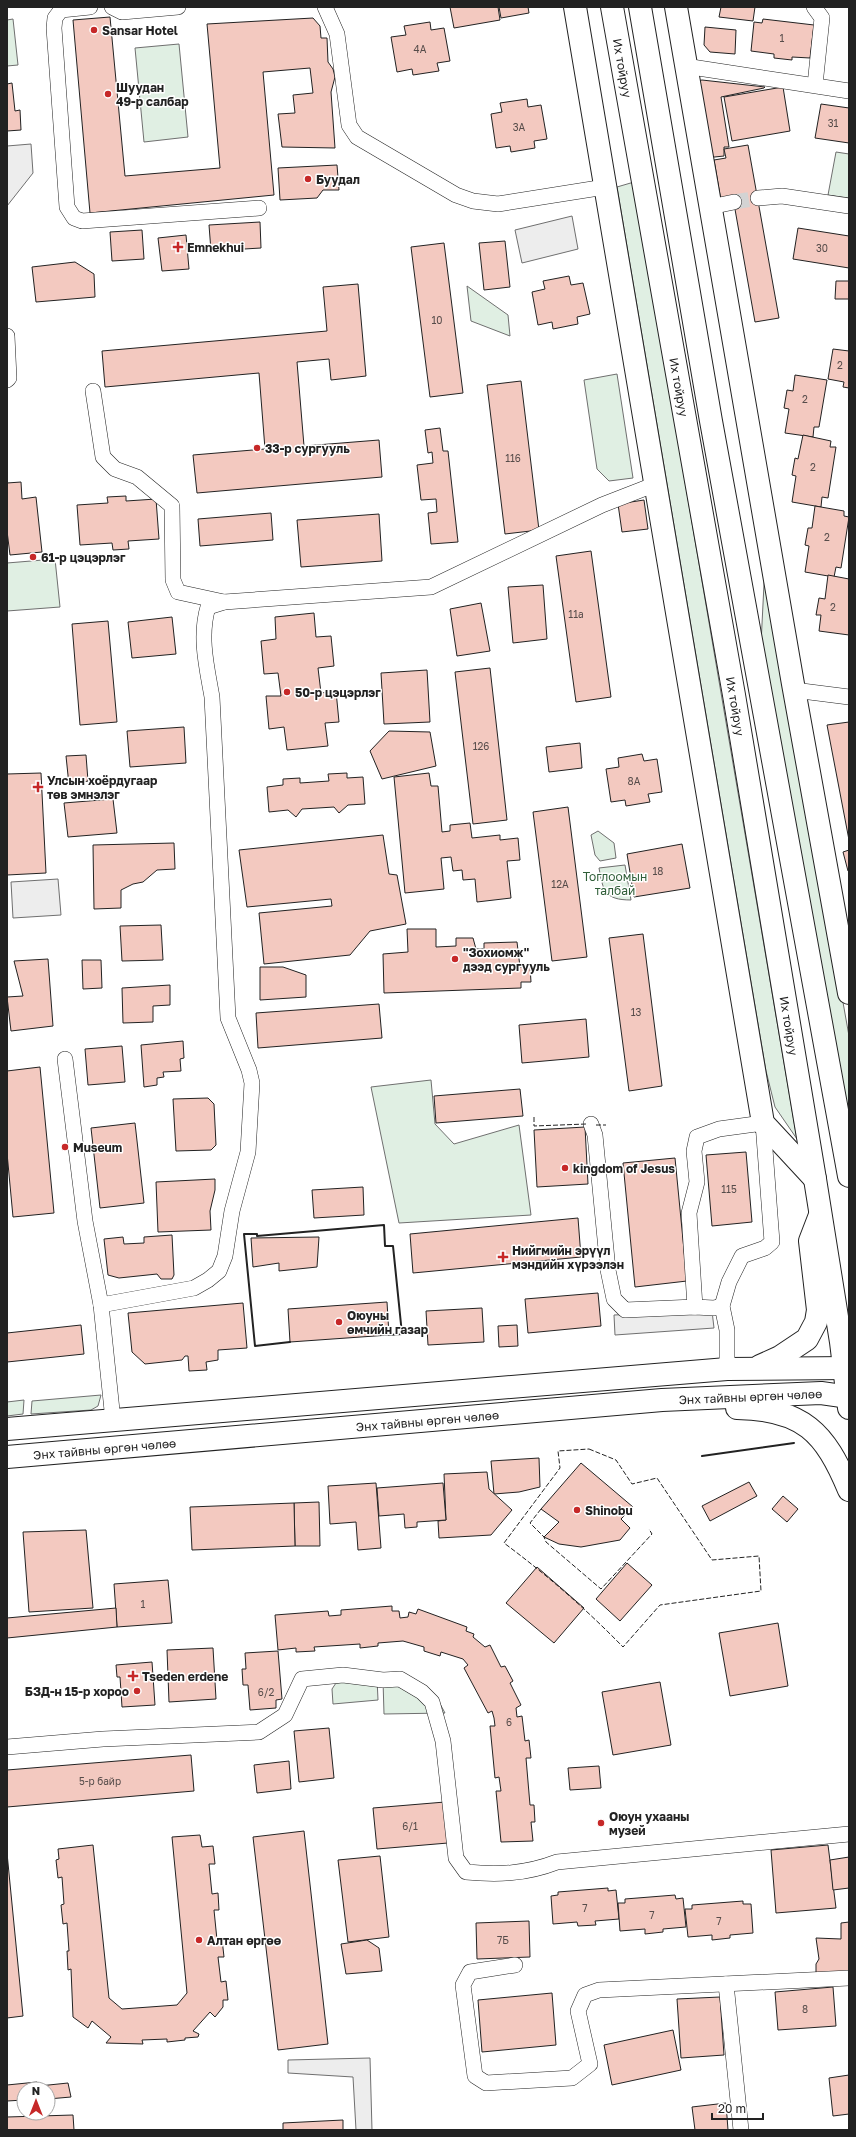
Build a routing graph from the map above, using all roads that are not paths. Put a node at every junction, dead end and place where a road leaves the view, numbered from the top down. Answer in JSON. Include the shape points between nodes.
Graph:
{"nodes":[{"id":1,"x":90,"y":7,"type":"edge"},
{"id":2,"x":112,"y":7,"type":"edge"},
{"id":3,"x":178,"y":7,"type":"edge"},
{"id":4,"x":325,"y":7,"type":"edge"},
{"id":5,"x":575,"y":7,"type":"edge"},
{"id":6,"x":612,"y":7,"type":"edge"},
{"id":7,"x":640,"y":7,"type":"edge"},
{"id":8,"x":676,"y":7,"type":"edge"},
{"id":9,"x":814,"y":7,"type":"edge"},
{"id":10,"x":685,"y":66,"type":"junction"},
{"id":11,"x":815,"y":85,"type":"junction"},
{"id":12,"x":849,"y":91,"type":"edge"},
{"id":13,"x":605,"y":187,"type":"junction"},
{"id":14,"x":758,"y":198,"type":"tunnel mouth"},
{"id":15,"x":734,"y":202,"type":"tunnel mouth"},
{"id":16,"x":849,"y":206,"type":"edge"},
{"id":17,"x":710,"y":207,"type":"junction"},
{"id":18,"x":259,"y":208,"type":"dead end"},
{"id":19,"x":7,"y":336,"type":"edge"},
{"id":20,"x":7,"y":380,"type":"edge"},
{"id":21,"x":93,"y":391,"type":"dead end"},
{"id":22,"x":656,"y":484,"type":"junction"},
{"id":23,"x":224,"y":602,"type":"junction"},
{"id":24,"x":794,"y":690,"type":"junction"},
{"id":25,"x":849,"y":697,"type":"edge"},
{"id":26,"x":849,"y":993,"type":"edge"},
{"id":27,"x":65,"y":1059,"type":"dead end"},
{"id":28,"x":763,"y":1123,"type":"junction"},
{"id":29,"x":591,"y":1124,"type":"dead end"},
{"id":30,"x":848,"y":1159,"type":"edge"},
{"id":31,"x":815,"y":1179,"type":"junction"},
{"id":32,"x":820,"y":1215,"type":"junction"},
{"id":33,"x":101,"y":1305,"type":"junction"},
{"id":34,"x":722,"y":1306,"type":"junction"},
{"id":35,"x":695,"y":1307,"type":"junction"},
{"id":36,"x":757,"y":1368,"type":"junction"},
{"id":37,"x":847,"y":1368,"type":"edge"},
{"id":38,"x":728,"y":1369,"type":"junction"},
{"id":39,"x":662,"y":1400,"type":"junction"},
{"id":40,"x":849,"y":1401,"type":"edge"},
{"id":41,"x":113,"y":1420,"type":"junction"},
{"id":42,"x":7,"y":1428,"type":"edge"},
{"id":43,"x":7,"y":1457,"type":"edge"},
{"id":44,"x":849,"y":1490,"type":"edge"},
{"id":45,"x":7,"y":1746,"type":"edge"},
{"id":46,"x":849,"y":1834,"type":"edge"},
{"id":47,"x":515,"y":1965,"type":"dead end"},
{"id":48,"x":849,"y":1978,"type":"edge"},
{"id":49,"x":726,"y":1984,"type":"junction"},
{"id":50,"x":741,"y":2130,"type":"edge"}],
"edges":[{"from":1,"to":18,"type":"street","via":[[61,10],[55,18],[54,28],[67,207],[74,218],[82,221]]},
{"from":2,"to":3,"type":"street","via":[[122,12]]},
{"from":4,"to":13,"type":"street","via":[[337,34],[348,125],[357,137],[456,195],[473,201],[498,204]]},
{"from":5,"to":13,"type":"main road"},
{"from":6,"to":31,"type":"main road","name":"Их тойруу","via":[[733,688]]},
{"from":7,"to":30,"type":"main road","name":"Их тойруу","via":[[711,421]]},
{"from":8,"to":10,"type":"main road"},
{"from":9,"to":11,"type":"street","via":[[822,18]]},
{"from":10,"to":11,"type":"street"},
{"from":10,"to":17,"type":"main road"},
{"from":11,"to":12,"type":"street"},
{"from":13,"to":22,"type":"main road"},
{"from":14,"to":16,"type":"street","via":[[782,196]]},
{"from":15,"to":17,"type":"street"},
{"from":17,"to":24,"type":"main road"},
{"from":19,"to":20,"type":"street"},
{"from":21,"to":23,"type":"street","via":[[103,457],[115,469],[137,477],[172,506],[173,580],[178,592]]},
{"from":22,"to":23,"type":"street","via":[[602,505],[431,587]]},
{"from":22,"to":28,"type":"main road"},
{"from":23,"to":33,"type":"street","via":[[208,607],[204,621],[204,648],[212,697],[228,1018],[252,1083],[248,1152],[232,1211],[225,1256],[219,1270],[194,1288]]},
{"from":24,"to":25,"type":"street"},
{"from":24,"to":26,"type":"main road"},
{"from":27,"to":33,"type":"street","via":[[85,1221]]},
{"from":28,"to":31,"type":"main road"},
{"from":28,"to":34,"type":"street","via":[[772,1242],[765,1248],[742,1256],[729,1282]]},
{"from":28,"to":35,"type":"street","via":[[719,1129],[697,1138],[694,1152],[697,1182],[689,1213]]},
{"from":29,"to":35,"type":"street","via":[[595,1135],[608,1270],[614,1299],[625,1310]]},
{"from":31,"to":32,"type":"main road","name":"Их тойруу"},
{"from":32,"to":36,"type":"main road","via":[[810,1241],[818,1310],[816,1322],[807,1339],[780,1357]]},
{"from":32,"to":37,"type":"main road","name":"Их тойруу"},
{"from":33,"to":41,"type":"street"},
{"from":34,"to":35,"type":"street"},
{"from":34,"to":38,"type":"street","via":[[727,1330]]},
{"from":36,"to":37,"type":"main road"},
{"from":36,"to":38,"type":"main road"},
{"from":37,"to":40,"type":"main road","name":"Их тойруу"},
{"from":38,"to":41,"type":"main road"},
{"from":39,"to":40,"type":"main road","name":"Энх тайвны өргөн чөлөө","via":[[821,1393]]},
{"from":39,"to":43,"type":"main road","name":"Энх тайвны өргөн чөлөө"},
{"from":39,"to":44,"type":"main road","via":[[706,1408],[757,1408],[787,1416],[810,1426],[827,1446]]},
{"from":41,"to":42,"type":"main road"},
{"from":45,"to":46,"type":"street","via":[[259,1732],[285,1715],[302,1679],[343,1675],[383,1680],[400,1679],[422,1692],[432,1702],[443,1741],[456,1858],[466,1872],[495,1875],[519,1873],[557,1862]]},
{"from":47,"to":49,"type":"street","via":[[470,1972],[463,1985],[475,2076],[486,2083],[572,2078],[590,2064],[578,2011],[585,1995],[599,1990]]},
{"from":48,"to":49,"type":"street"},
{"from":49,"to":50,"type":"street"}]}
